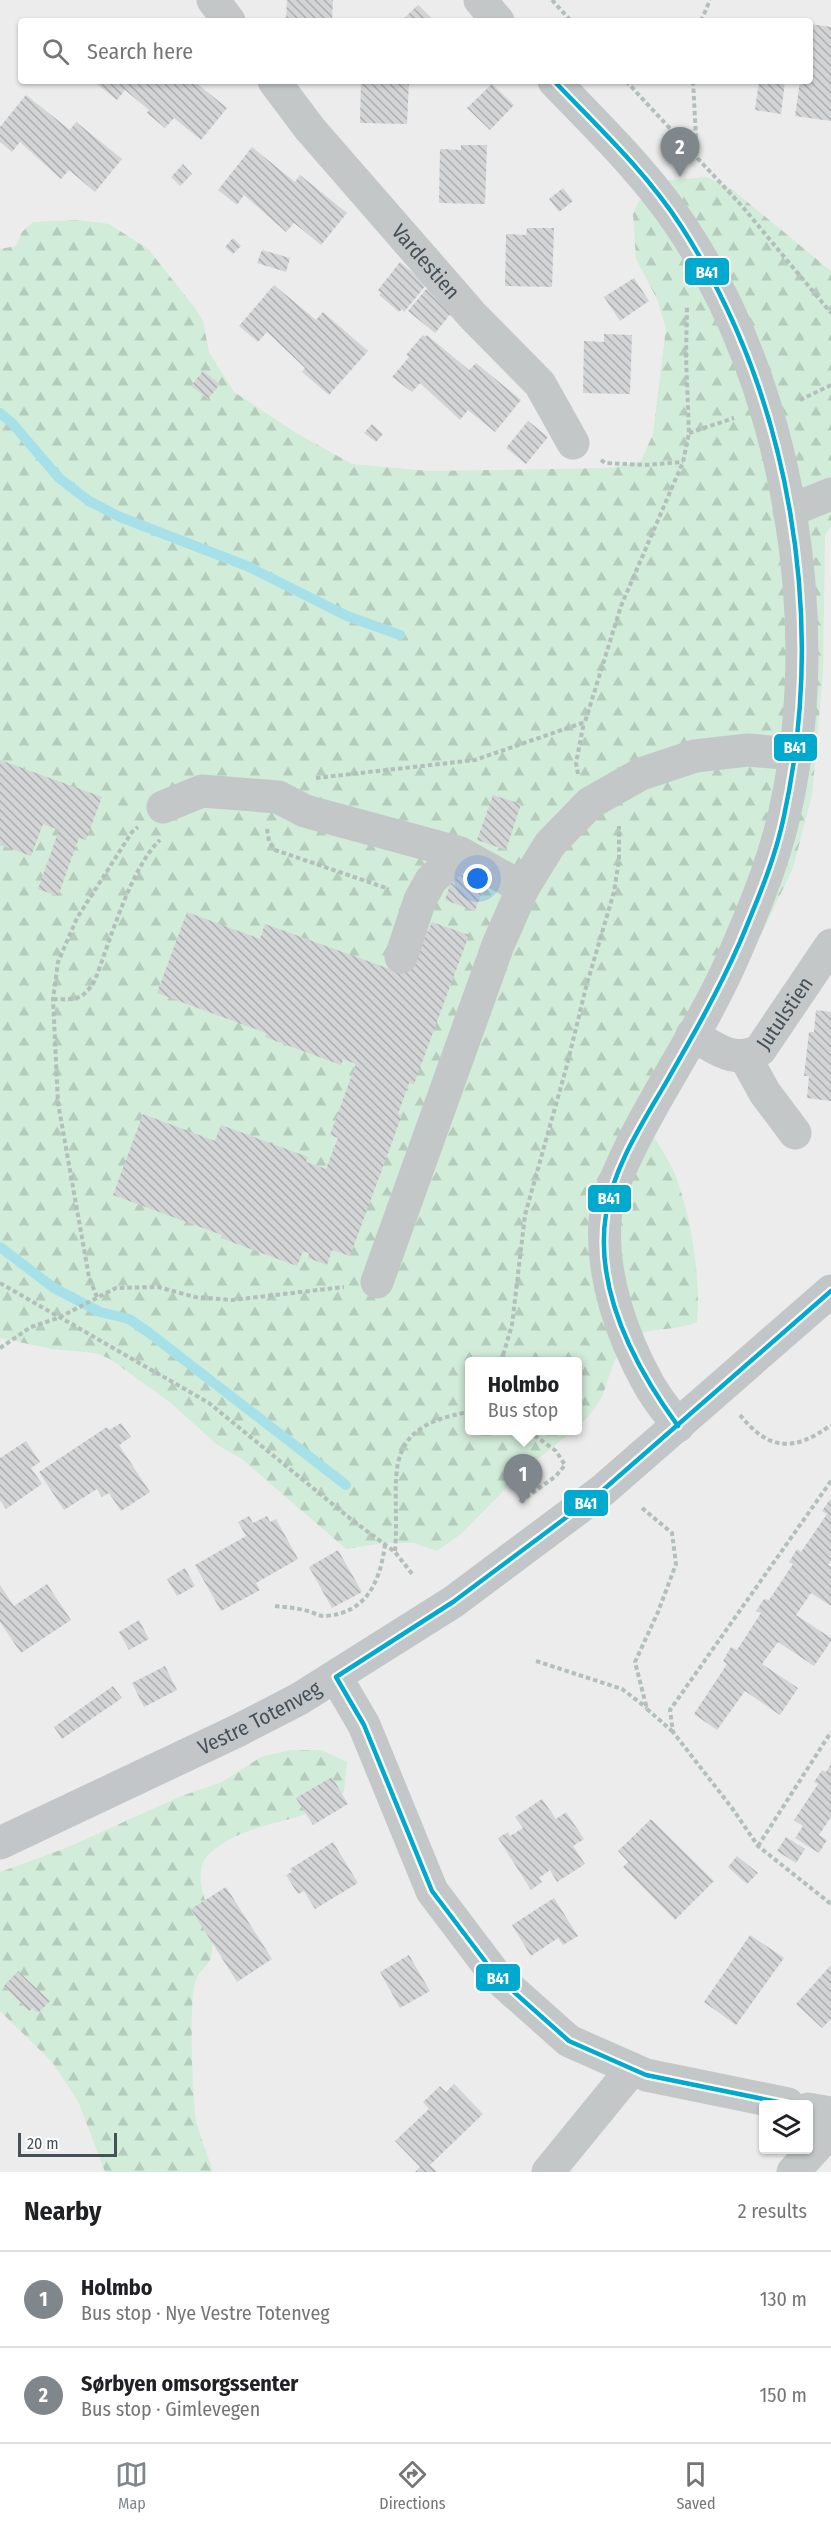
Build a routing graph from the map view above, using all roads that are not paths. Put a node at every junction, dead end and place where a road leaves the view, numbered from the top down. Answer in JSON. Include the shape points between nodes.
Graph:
{"nodes":[{"id":1,"x":213,"y":0,"type":"edge"},
{"id":2,"x":480,"y":0,"type":"edge"},
{"id":3,"x":227,"y":18,"type":"edge"},
{"id":4,"x":495,"y":18,"type":"edge"},
{"id":5,"x":276,"y":84,"type":"edge"},
{"id":6,"x":557,"y":84,"type":"edge"},
{"id":7,"x":573,"y":443,"type":"road end"},
{"id":8,"x":831,"y":494,"type":"edge"},
{"id":9,"x":789,"y":511,"type":"junction"},
{"id":10,"x":795,"y":754,"type":"junction"},
{"id":11,"x":163,"y":822,"type":"road end"},
{"id":12,"x":460,"y":853,"type":"junction"},
{"id":13,"x":523,"y":888,"type":"junction"},
{"id":14,"x":831,"y":945,"type":"edge"},
{"id":15,"x":401,"y":957,"type":"dead end"},
{"id":16,"x":692,"y":1035,"type":"junction"},
{"id":17,"x":745,"y":1057,"type":"junction"},
{"id":18,"x":795,"y":1133,"type":"dead end"},
{"id":19,"x":377,"y":1282,"type":"road end"},
{"id":20,"x":831,"y":1291,"type":"edge"},
{"id":21,"x":678,"y":1426,"type":"junction"},
{"id":22,"x":336,"y":1677,"type":"junction"},
{"id":23,"x":0,"y":1843,"type":"edge"},
{"id":24,"x":632,"y":2068,"type":"junction"},
{"id":25,"x":768,"y":2100,"type":"edge"},
{"id":26,"x":813,"y":2110,"type":"edge"},
{"id":27,"x":831,"y":2113,"type":"edge"},
{"id":28,"x":831,"y":2131,"type":"edge"},
{"id":29,"x":548,"y":2172,"type":"edge"},
{"id":30,"x":793,"y":2172,"type":"edge"}],
"edges":[{"from":1,"to":3,"type":"street"},
{"from":2,"to":4,"type":"street"},
{"from":5,"to":7,"type":"street","name":"Vardestien","via":[[310,129],[465,307],[540,384]]},
{"from":6,"to":9,"type":"street","via":[[620,149],[680,224],[729,306],[758,384]]},
{"from":8,"to":9,"type":"street"},
{"from":9,"to":10,"type":"street","via":[[803,652]]},
{"from":10,"to":13,"type":"street","via":[[748,750],[695,756],[641,774],[590,803],[550,844]]},
{"from":10,"to":16,"type":"street","via":[[765,885],[724,978]]},
{"from":11,"to":12,"type":"street","via":[[202,791],[278,796],[305,811]]},
{"from":12,"to":13,"type":"street"},
{"from":12,"to":15,"type":"street","via":[[431,880]]},
{"from":13,"to":19,"type":"street","via":[[498,945]]},
{"from":14,"to":17,"type":"street","name":"Jutulstien","via":[[760,1050]]},
{"from":16,"to":17,"type":"street","name":"Jutulstien","via":[[730,1055]]},
{"from":16,"to":21,"type":"street","via":[[618,1173],[605,1218],[608,1267],[617,1310],[650,1386]]},
{"from":17,"to":18,"type":"street","via":[[765,1093]]},
{"from":20,"to":21,"type":"main road"},
{"from":21,"to":22,"type":"main road","via":[[603,1490],[453,1602]]},
{"from":22,"to":23,"type":"main road","name":"Vestre Totenveg","via":[[237,1731]]},
{"from":22,"to":24,"type":"street","name":"Vestre Totenveg","via":[[364,1725],[432,1892],[497,1977],[569,2041]]},
{"from":24,"to":25,"type":"street","name":"Vestre Totenveg","via":[[646,2075]]},
{"from":24,"to":29,"type":"street"},
{"from":26,"to":27,"type":"street"},
{"from":28,"to":30,"type":"street"}]}
